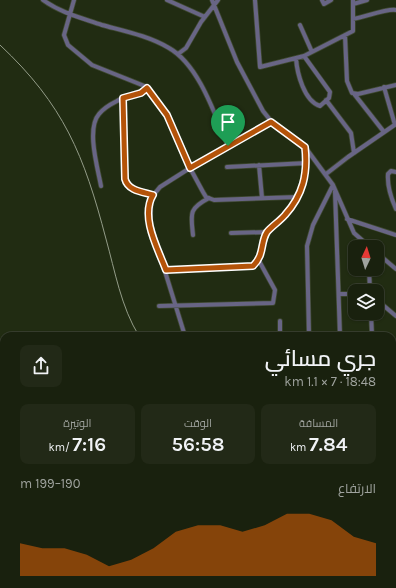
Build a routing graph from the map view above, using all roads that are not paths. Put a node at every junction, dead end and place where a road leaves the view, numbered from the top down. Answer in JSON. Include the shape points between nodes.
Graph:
{"nodes":[{"id":1,"x":44,"y":0,"type":"edge"},
{"id":2,"x":74,"y":0,"type":"edge"},
{"id":3,"x":167,"y":0,"type":"edge"},
{"id":4,"x":212,"y":0,"type":"edge"},
{"id":5,"x":218,"y":0,"type":"edge"},
{"id":6,"x":254,"y":0,"type":"edge"},
{"id":7,"x":322,"y":0,"type":"edge"},
{"id":8,"x":331,"y":0,"type":"edge"},
{"id":9,"x":367,"y":0,"type":"edge"},
{"id":10,"x":353,"y":2,"type":"edge"},
{"id":11,"x":215,"y":5,"type":"junction"},
{"id":12,"x":396,"y":10,"type":"edge"},
{"id":13,"x":70,"y":14,"type":"junction"},
{"id":14,"x":205,"y":17,"type":"junction"},
{"id":15,"x":353,"y":19,"type":"junction"},
{"id":16,"x":300,"y":25,"type":"dead end"},
{"id":17,"x":345,"y":35,"type":"junction"},
{"id":18,"x":312,"y":52,"type":"junction"},
{"id":19,"x":178,"y":54,"type":"junction"},
{"id":20,"x":304,"y":56,"type":"junction"},
{"id":21,"x":296,"y":58,"type":"junction"},
{"id":22,"x":396,"y":85,"type":"edge"},
{"id":23,"x":384,"y":87,"type":"junction"},
{"id":24,"x":147,"y":88,"type":"junction"},
{"id":25,"x":355,"y":95,"type":"junction"},
{"id":26,"x":123,"y":98,"type":"junction"},
{"id":27,"x":326,"y":100,"type":"junction"},
{"id":28,"x":271,"y":122,"type":"junction"},
{"id":29,"x":396,"y":125,"type":"edge"},
{"id":30,"x":384,"y":132,"type":"junction"},
{"id":31,"x":228,"y":146,"type":"junction"},
{"id":32,"x":305,"y":147,"type":"junction"},
{"id":33,"x":354,"y":153,"type":"junction"},
{"id":34,"x":306,"y":163,"type":"junction"},
{"id":35,"x":259,"y":165,"type":"junction"},
{"id":36,"x":227,"y":167,"type":"dead end"},
{"id":37,"x":190,"y":168,"type":"junction"},
{"id":38,"x":396,"y":172,"type":"edge"},
{"id":39,"x":326,"y":174,"type":"junction"},
{"id":40,"x":101,"y":186,"type":"dead end"},
{"id":41,"x":334,"y":187,"type":"junction"},
{"id":42,"x":153,"y":195,"type":"junction"},
{"id":43,"x":298,"y":197,"type":"junction"},
{"id":44,"x":209,"y":198,"type":"junction"},
{"id":45,"x":262,"y":198,"type":"junction"},
{"id":46,"x":396,"y":210,"type":"edge"},
{"id":47,"x":347,"y":219,"type":"junction"},
{"id":48,"x":268,"y":232,"type":"junction"},
{"id":49,"x":231,"y":233,"type":"dead end"},
{"id":50,"x":193,"y":235,"type":"dead end"},
{"id":51,"x":396,"y":235,"type":"edge"},
{"id":52,"x":362,"y":240,"type":"edge"},
{"id":53,"x":258,"y":259,"type":"junction"},
{"id":54,"x":384,"y":259,"type":"edge"},
{"id":55,"x":396,"y":269,"type":"edge"},
{"id":56,"x":166,"y":270,"type":"junction"},
{"id":57,"x":339,"y":294,"type":"junction"},
{"id":58,"x":348,"y":294,"type":"edge"},
{"id":59,"x":176,"y":305,"type":"junction"},
{"id":60,"x":159,"y":306,"type":"dead end"},
{"id":61,"x":384,"y":306,"type":"edge"},
{"id":62,"x":396,"y":316,"type":"edge"},
{"id":63,"x":371,"y":320,"type":"edge"},
{"id":64,"x":280,"y":321,"type":"dead end"},
{"id":65,"x":184,"y":332,"type":"edge"},
{"id":66,"x":280,"y":332,"type":"edge"},
{"id":67,"x":309,"y":332,"type":"edge"},
{"id":68,"x":340,"y":332,"type":"edge"},
{"id":69,"x":372,"y":332,"type":"edge"}],
"edges":[{"from":1,"to":13,"type":"street","via":[[60,11]]},
{"from":2,"to":13,"type":"street"},
{"from":3,"to":14,"type":"street"},
{"from":4,"to":11,"type":"street"},
{"from":5,"to":11,"type":"street"},
{"from":6,"to":21,"type":"street","via":[[260,67]]},
{"from":7,"to":8,"type":"street","via":[[324,4]]},
{"from":9,"to":10,"type":"street"},
{"from":10,"to":15,"type":"street"},
{"from":11,"to":14,"type":"street"},
{"from":11,"to":28,"type":"street","via":[[238,62]]},
{"from":12,"to":15,"type":"street"},
{"from":13,"to":19,"type":"street","via":[[158,42]]},
{"from":13,"to":24,"type":"street","via":[[64,35],[68,45],[92,65]]},
{"from":14,"to":19,"type":"street","via":[[186,48]]},
{"from":15,"to":17,"type":"street","via":[[353,31]]},
{"from":16,"to":18,"type":"street"},
{"from":17,"to":18,"type":"street"},
{"from":17,"to":25,"type":"street","via":[[348,87]]},
{"from":18,"to":20,"type":"street"},
{"from":19,"to":31,"type":"street","via":[[198,81]]},
{"from":20,"to":21,"type":"street"},
{"from":20,"to":27,"type":"street","via":[[330,92]]},
{"from":21,"to":27,"type":"street","via":[[302,87],[318,106]]},
{"from":22,"to":23,"type":"street"},
{"from":23,"to":25,"type":"street"},
{"from":23,"to":29,"type":"street"},
{"from":24,"to":26,"type":"street","via":[[141,93]]},
{"from":24,"to":37,"type":"street","via":[[167,115]]},
{"from":25,"to":30,"type":"street"},
{"from":26,"to":40,"type":"street","via":[[96,118],[93,144]]},
{"from":26,"to":42,"type":"street","via":[[126,183],[132,188]]},
{"from":27,"to":33,"type":"street","via":[[351,133]]},
{"from":28,"to":31,"type":"street"},
{"from":28,"to":32,"type":"street"},
{"from":29,"to":30,"type":"street"},
{"from":30,"to":33,"type":"street"},
{"from":31,"to":37,"type":"street"},
{"from":32,"to":34,"type":"street"},
{"from":32,"to":39,"type":"street"},
{"from":33,"to":39,"type":"street"},
{"from":34,"to":35,"type":"street"},
{"from":34,"to":43,"type":"street","via":[[305,178]]},
{"from":35,"to":36,"type":"street"},
{"from":35,"to":45,"type":"street"},
{"from":37,"to":42,"type":"street","via":[[160,187]]},
{"from":37,"to":44,"type":"street"},
{"from":38,"to":46,"type":"street","via":[[391,171],[388,174],[388,181]]},
{"from":39,"to":41,"type":"street"},
{"from":41,"to":47,"type":"street"},
{"from":41,"to":57,"type":"street"},
{"from":41,"to":67,"type":"street","via":[[313,225],[307,246]]},
{"from":42,"to":56,"type":"street","via":[[149,204],[150,223]]},
{"from":43,"to":45,"type":"street"},
{"from":43,"to":48,"type":"street","via":[[286,215]]},
{"from":44,"to":45,"type":"street"},
{"from":44,"to":50,"type":"street","via":[[192,211]]},
{"from":47,"to":51,"type":"street"},
{"from":47,"to":52,"type":"street","via":[[354,233]]},
{"from":48,"to":49,"type":"street"},
{"from":48,"to":53,"type":"street"},
{"from":53,"to":56,"type":"street","via":[[253,266]]},
{"from":53,"to":59,"type":"street","via":[[275,290],[273,303]]},
{"from":54,"to":55,"type":"street"},
{"from":56,"to":59,"type":"street"},
{"from":57,"to":58,"type":"street"},
{"from":57,"to":68,"type":"street"},
{"from":59,"to":60,"type":"street"},
{"from":59,"to":65,"type":"street"},
{"from":61,"to":62,"type":"street"},
{"from":63,"to":69,"type":"street"},
{"from":64,"to":66,"type":"street"}]}
